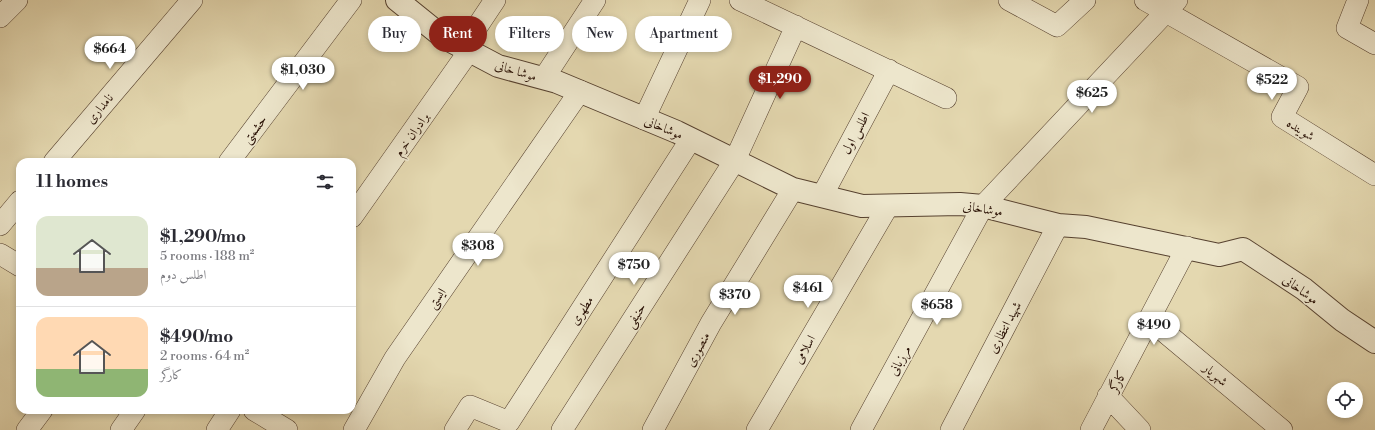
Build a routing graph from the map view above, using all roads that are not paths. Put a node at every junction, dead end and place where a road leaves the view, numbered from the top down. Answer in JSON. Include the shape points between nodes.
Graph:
{"nodes":[{"id":1,"x":17,"y":0,"type":"edge"},
{"id":2,"x":192,"y":0,"type":"edge"},
{"id":3,"x":351,"y":0,"type":"edge"},
{"id":4,"x":495,"y":0,"type":"edge"},
{"id":5,"x":594,"y":0,"type":"edge"},
{"id":6,"x":700,"y":0,"type":"edge"},
{"id":7,"x":740,"y":0,"type":"edge"},
{"id":8,"x":1010,"y":0,"type":"edge"},
{"id":9,"x":1085,"y":0,"type":"edge"},
{"id":10,"x":1145,"y":0,"type":"edge"},
{"id":11,"x":1358,"y":0,"type":"edge"},
{"id":12,"x":401,"y":1,"type":"edge"},
{"id":13,"x":1171,"y":6,"type":"edge"},
{"id":14,"x":486,"y":16,"type":"edge"},
{"id":15,"x":0,"y":17,"type":"edge"},
{"id":16,"x":429,"y":25,"type":"edge"},
{"id":17,"x":796,"y":26,"type":"junction"},
{"id":18,"x":1375,"y":44,"type":"edge"},
{"id":19,"x":464,"y":52,"type":"edge"},
{"id":20,"x":472,"y":52,"type":"edge"},
{"id":21,"x":889,"y":70,"type":"junction"},
{"id":22,"x":544,"y":78,"type":"junction"},
{"id":23,"x":580,"y":91,"type":"junction"},
{"id":24,"x":946,"y":98,"type":"dead end"},
{"id":25,"x":644,"y":119,"type":"junction"},
{"id":26,"x":690,"y":139,"type":"junction"},
{"id":27,"x":57,"y":158,"type":"edge"},
{"id":28,"x":232,"y":158,"type":"edge"},
{"id":29,"x":735,"y":160,"type":"junction"},
{"id":30,"x":1375,"y":175,"type":"edge"},
{"id":31,"x":793,"y":189,"type":"junction"},
{"id":32,"x":822,"y":196,"type":"junction"},
{"id":33,"x":16,"y":206,"type":"edge"},
{"id":34,"x":888,"y":206,"type":"junction"},
{"id":35,"x":983,"y":206,"type":"junction"},
{"id":36,"x":356,"y":211,"type":"edge"},
{"id":37,"x":0,"y":225,"type":"edge"},
{"id":38,"x":1058,"y":225,"type":"junction"},
{"id":39,"x":1187,"y":247,"type":"junction"},
{"id":40,"x":0,"y":254,"type":"edge"},
{"id":41,"x":16,"y":264,"type":"edge"},
{"id":42,"x":1149,"y":319,"type":"junction"},
{"id":43,"x":1375,"y":342,"type":"edge"},
{"id":44,"x":1108,"y":396,"type":"junction"},
{"id":45,"x":39,"y":414,"type":"edge"},
{"id":46,"x":132,"y":414,"type":"edge"},
{"id":47,"x":227,"y":414,"type":"edge"},
{"id":48,"x":260,"y":414,"type":"edge"},
{"id":49,"x":27,"y":430,"type":"edge"},
{"id":50,"x":121,"y":430,"type":"edge"},
{"id":51,"x":217,"y":430,"type":"edge"},
{"id":52,"x":286,"y":430,"type":"edge"},
{"id":53,"x":354,"y":430,"type":"edge"},
{"id":54,"x":455,"y":430,"type":"edge"},
{"id":55,"x":562,"y":430,"type":"edge"},
{"id":56,"x":653,"y":430,"type":"edge"},
{"id":57,"x":757,"y":430,"type":"edge"},
{"id":58,"x":861,"y":430,"type":"edge"},
{"id":59,"x":951,"y":430,"type":"edge"},
{"id":60,"x":1091,"y":430,"type":"edge"},
{"id":61,"x":1140,"y":430,"type":"edge"},
{"id":62,"x":1282,"y":430,"type":"edge"}],
"edges":[{"from":1,"to":15,"type":"street"},
{"from":2,"to":27,"type":"street","name":"نامداری"},
{"from":3,"to":28,"type":"street","name":"حشمتی"},
{"from":4,"to":14,"type":"street","name":"برادران خرم"},
{"from":5,"to":22,"type":"street"},
{"from":6,"to":25,"type":"street"},
{"from":7,"to":17,"type":"street"},
{"from":8,"to":9,"type":"street","via":[[1057,26]]},
{"from":10,"to":13,"type":"street"},
{"from":11,"to":18,"type":"street","via":[[1347,28]]},
{"from":12,"to":16,"type":"street","name":"موشا خانی"},
{"from":13,"to":30,"type":"street","name":"شوینده","via":[[1298,87],[1282,117]]},
{"from":13,"to":35,"type":"street"},
{"from":17,"to":21,"type":"street"},
{"from":17,"to":29,"type":"street","name":"حنیفی"},
{"from":19,"to":36,"type":"street","name":"برادران خرم"},
{"from":20,"to":22,"type":"street","name":"موشا خانی","via":[[498,66]]},
{"from":21,"to":24,"type":"street"},
{"from":21,"to":32,"type":"street","name":"اطلس اول"},
{"from":22,"to":23,"type":"street","name":"موشا خانی"},
{"from":23,"to":25,"type":"street","name":"موشاخانی"},
{"from":23,"to":53,"type":"street","name":"ایستی","via":[[394,358]]},
{"from":25,"to":26,"type":"street","name":"موشاخانی"},
{"from":26,"to":29,"type":"street","name":"موشاخانی"},
{"from":26,"to":54,"type":"street","name":"مطهری","via":[[509,422],[470,406]]},
{"from":29,"to":31,"type":"street","name":"موشاخانی"},
{"from":29,"to":55,"type":"street","name":"حنیفی"},
{"from":31,"to":32,"type":"street","name":"موشاخانی"},
{"from":31,"to":56,"type":"street","name":"منصوری","via":[[711,323]]},
{"from":32,"to":34,"type":"street","name":"موشاخانی","via":[[862,206]]},
{"from":33,"to":37,"type":"street"},
{"from":34,"to":35,"type":"street","name":"موشاخانی"},
{"from":34,"to":57,"type":"street","name":"اسلامی"},
{"from":35,"to":38,"type":"street","name":"موشاخانی"},
{"from":35,"to":58,"type":"street","name":"مرزبانی"},
{"from":38,"to":39,"type":"street","name":"موشاخانی","via":[[1086,227]]},
{"from":38,"to":59,"type":"street","name":"شهید انتظاری"},
{"from":39,"to":42,"type":"street","name":"کارگر"},
{"from":39,"to":43,"type":"street","name":"موشاخانی","via":[[1219,255],[1243,249],[1304,289],[1342,320]]},
{"from":40,"to":41,"type":"street"},
{"from":42,"to":44,"type":"street","name":"کارگر"},
{"from":42,"to":62,"type":"street","name":"شهریار"},
{"from":44,"to":60,"type":"street","name":"کارگر"},
{"from":44,"to":61,"type":"street"},
{"from":45,"to":49,"type":"street"},
{"from":46,"to":50,"type":"street"},
{"from":47,"to":51,"type":"street"},
{"from":48,"to":52,"type":"street"}]}
